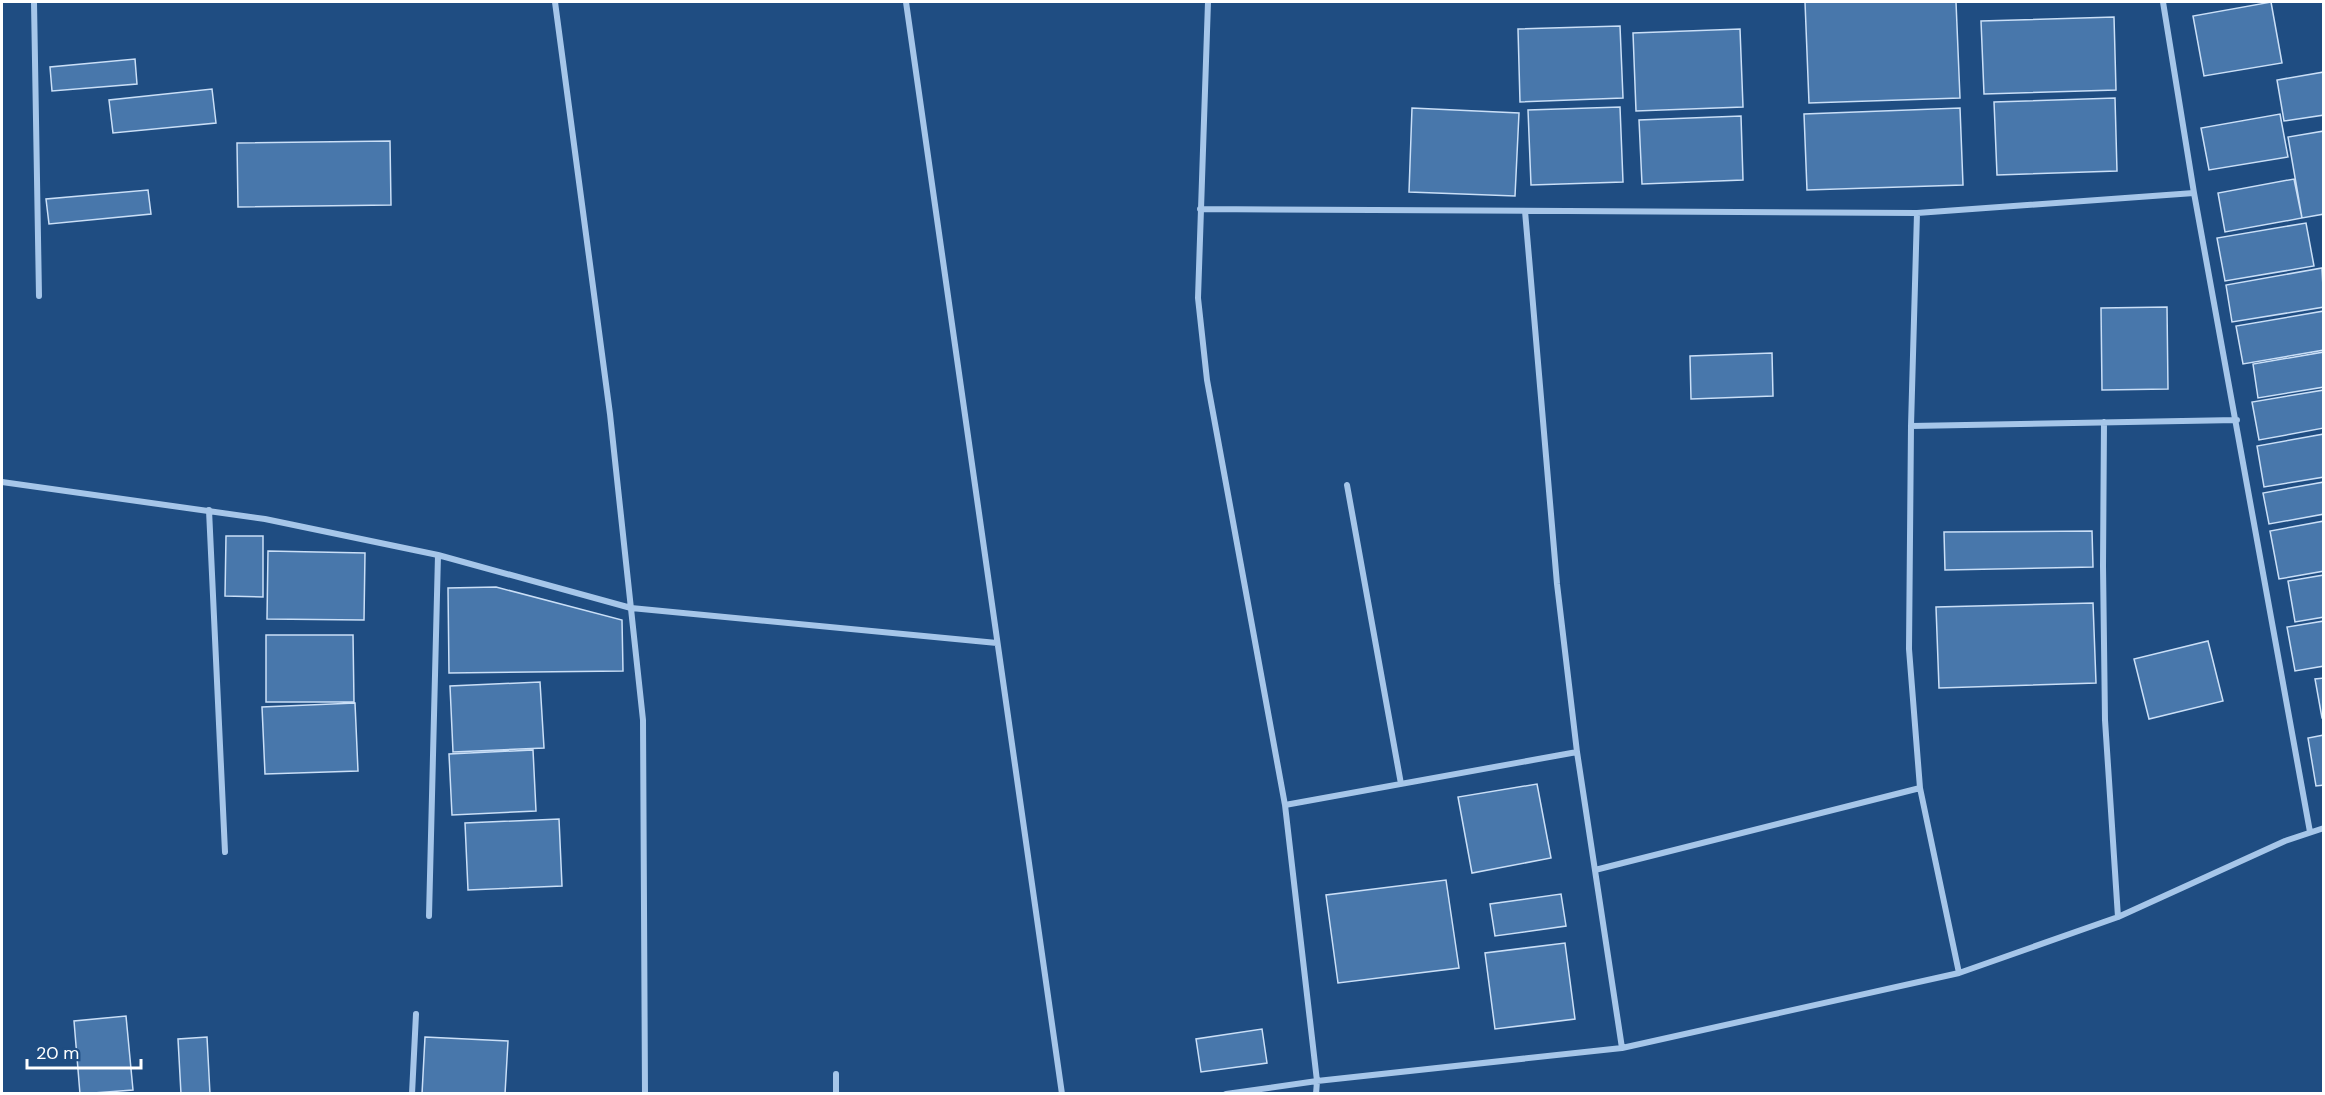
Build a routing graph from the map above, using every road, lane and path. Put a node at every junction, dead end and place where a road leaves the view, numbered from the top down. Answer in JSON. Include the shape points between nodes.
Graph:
{"nodes":[{"id":1,"x":34,"y":2,"type":"edge"},
{"id":2,"x":555,"y":2,"type":"edge"},
{"id":3,"x":906,"y":2,"type":"edge"},
{"id":4,"x":1208,"y":2,"type":"edge"},
{"id":5,"x":2163,"y":2,"type":"edge"},
{"id":6,"x":2194,"y":193,"type":"junction"},
{"id":7,"x":1200,"y":208,"type":"junction"},
{"id":8,"x":1525,"y":211,"type":"junction"},
{"id":9,"x":1917,"y":213,"type":"junction"},
{"id":10,"x":39,"y":296,"type":"dead end"},
{"id":11,"x":2236,"y":420,"type":"junction"},
{"id":12,"x":2104,"y":422,"type":"junction"},
{"id":13,"x":1911,"y":426,"type":"junction"},
{"id":14,"x":2,"y":482,"type":"edge"},
{"id":15,"x":1347,"y":485,"type":"dead end"},
{"id":16,"x":209,"y":510,"type":"junction"},
{"id":17,"x":438,"y":555,"type":"junction"},
{"id":18,"x":631,"y":608,"type":"junction"},
{"id":19,"x":998,"y":643,"type":"junction"},
{"id":20,"x":1577,"y":752,"type":"junction"},
{"id":21,"x":1401,"y":784,"type":"junction"},
{"id":22,"x":1920,"y":788,"type":"junction"},
{"id":23,"x":1285,"y":805,"type":"junction"},
{"id":24,"x":2324,"y":828,"type":"edge"},
{"id":25,"x":2310,"y":832,"type":"junction"},
{"id":26,"x":225,"y":852,"type":"dead end"},
{"id":27,"x":1595,"y":870,"type":"junction"},
{"id":28,"x":429,"y":916,"type":"dead end"},
{"id":29,"x":2118,"y":917,"type":"junction"},
{"id":30,"x":1959,"y":973,"type":"junction"},
{"id":31,"x":416,"y":1014,"type":"dead end"},
{"id":32,"x":1622,"y":1048,"type":"junction"},
{"id":33,"x":836,"y":1074,"type":"dead end"},
{"id":34,"x":1317,"y":1081,"type":"junction"},
{"id":35,"x":412,"y":1094,"type":"edge"},
{"id":36,"x":645,"y":1094,"type":"edge"},
{"id":37,"x":836,"y":1094,"type":"edge"},
{"id":38,"x":1062,"y":1094,"type":"edge"},
{"id":39,"x":1226,"y":1094,"type":"edge"},
{"id":40,"x":1316,"y":1094,"type":"edge"}],
"edges":[{"from":1,"to":10,"type":"street"},
{"from":2,"to":18,"type":"street","via":[[610,414]]},
{"from":3,"to":19,"type":"street"},
{"from":4,"to":7,"type":"street"},
{"from":5,"to":6,"type":"street"},
{"from":6,"to":9,"type":"street"},
{"from":6,"to":11,"type":"street"},
{"from":7,"to":8,"type":"street"},
{"from":7,"to":23,"type":"street","via":[[1198,298],[1207,380]]},
{"from":8,"to":9,"type":"street"},
{"from":8,"to":20,"type":"street","via":[[1557,584]]},
{"from":9,"to":13,"type":"street"},
{"from":11,"to":12,"type":"street"},
{"from":11,"to":25,"type":"street"},
{"from":12,"to":13,"type":"street"},
{"from":12,"to":29,"type":"street","via":[[2105,720]]},
{"from":13,"to":22,"type":"street","via":[[1909,649]]},
{"from":14,"to":16,"type":"street"},
{"from":15,"to":21,"type":"street"},
{"from":16,"to":17,"type":"street"},
{"from":16,"to":26,"type":"street"},
{"from":17,"to":18,"type":"street"},
{"from":17,"to":28,"type":"street"},
{"from":18,"to":19,"type":"street"},
{"from":18,"to":36,"type":"street","via":[[643,720]]},
{"from":19,"to":38,"type":"street"},
{"from":20,"to":21,"type":"street"},
{"from":20,"to":27,"type":"street"},
{"from":21,"to":23,"type":"street"},
{"from":22,"to":27,"type":"street"},
{"from":22,"to":30,"type":"street"},
{"from":23,"to":34,"type":"street"},
{"from":24,"to":25,"type":"street"},
{"from":25,"to":29,"type":"street"},
{"from":27,"to":32,"type":"street"},
{"from":29,"to":30,"type":"street"},
{"from":30,"to":32,"type":"street"},
{"from":31,"to":35,"type":"street"},
{"from":32,"to":34,"type":"street"},
{"from":33,"to":37,"type":"street"},
{"from":34,"to":39,"type":"street"},
{"from":34,"to":40,"type":"street"}]}
